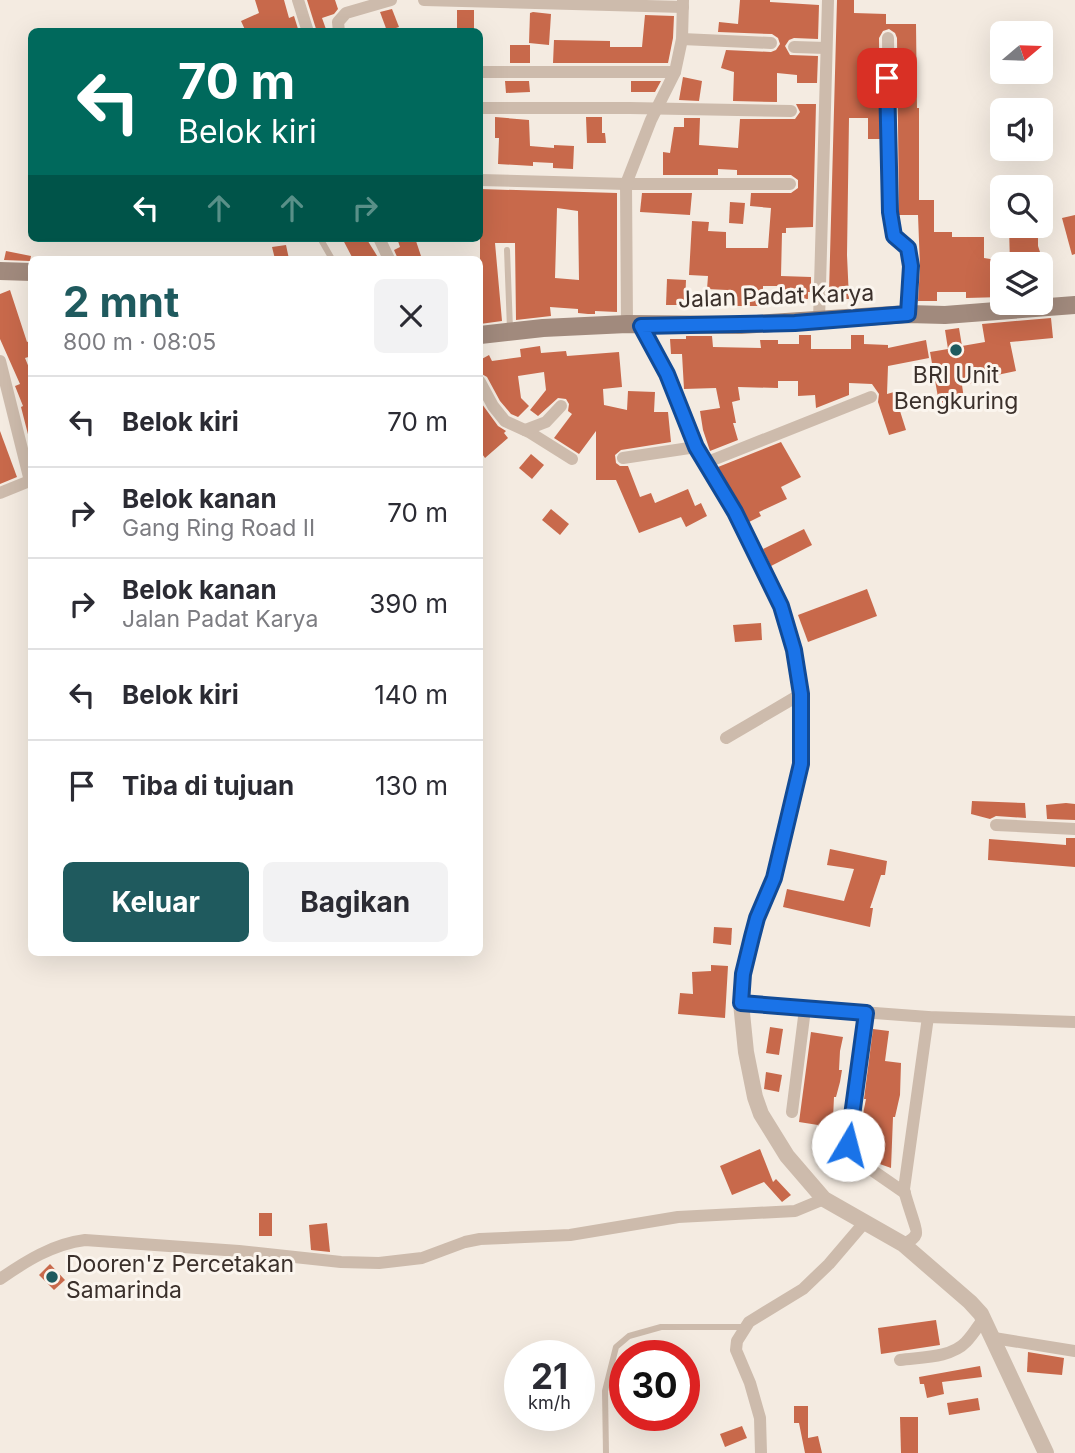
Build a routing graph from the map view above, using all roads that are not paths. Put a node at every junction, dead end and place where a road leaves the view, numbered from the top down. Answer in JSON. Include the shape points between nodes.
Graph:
{"nodes":[{"id":1,"x":298,"y":0,"type":"edge"},
{"id":2,"x":391,"y":0,"type":"edge"},
{"id":3,"x":424,"y":0,"type":"edge"},
{"id":4,"x":828,"y":0,"type":"edge"},
{"id":5,"x":496,"y":1,"type":"edge"},
{"id":6,"x":683,"y":3,"type":"edge"},
{"id":7,"x":307,"y":28,"type":"edge"},
{"id":8,"x":339,"y":28,"type":"edge"},
{"id":9,"x":682,"y":38,"type":"junction"},
{"id":10,"x":888,"y":38,"type":"dead end"},
{"id":11,"x":771,"y":43,"type":"dead end"},
{"id":12,"x":794,"y":47,"type":"dead end"},
{"id":13,"x":826,"y":48,"type":"junction"},
{"id":14,"x":483,"y":72,"type":"edge"},
{"id":15,"x":675,"y":72,"type":"junction"},
{"id":16,"x":483,"y":108,"type":"edge"},
{"id":17,"x":658,"y":109,"type":"junction"},
{"id":18,"x":791,"y":111,"type":"dead end"},
{"id":19,"x":483,"y":180,"type":"edge"},
{"id":20,"x":626,"y":184,"type":"junction"},
{"id":21,"x":790,"y":184,"type":"dead end"},
{"id":22,"x":508,"y":250,"type":"dead end"},
{"id":23,"x":0,"y":271,"type":"edge"},
{"id":24,"x":28,"y":272,"type":"edge"},
{"id":25,"x":1075,"y":305,"type":"edge"},
{"id":26,"x":908,"y":314,"type":"junction"},
{"id":27,"x":819,"y":321,"type":"junction"},
{"id":28,"x":634,"y":325,"type":"junction"},
{"id":29,"x":510,"y":331,"type":"junction"},
{"id":30,"x":483,"y":335,"type":"edge"},
{"id":31,"x":0,"y":361,"type":"edge"},
{"id":32,"x":3,"y":385,"type":"edge"},
{"id":33,"x":483,"y":387,"type":"edge"},
{"id":34,"x":871,"y":397,"type":"dead end"},
{"id":35,"x":561,"y":406,"type":"dead end"},
{"id":36,"x":525,"y":430,"type":"junction"},
{"id":37,"x":696,"y":447,"type":"junction"},
{"id":38,"x":622,"y":458,"type":"dead end"},
{"id":39,"x":572,"y":460,"type":"dead end"},
{"id":40,"x":705,"y":463,"type":"junction"},
{"id":41,"x":28,"y":470,"type":"edge"},
{"id":42,"x":28,"y":481,"type":"edge"},
{"id":43,"x":0,"y":493,"type":"edge"},
{"id":44,"x":801,"y":694,"type":"junction"},
{"id":45,"x":726,"y":738,"type":"dead end"},
{"id":46,"x":996,"y":825,"type":"dead end"},
{"id":47,"x":1075,"y":829,"type":"edge"},
{"id":48,"x":741,"y":1003,"type":"junction"},
{"id":49,"x":805,"y":1009,"type":"junction"},
{"id":50,"x":866,"y":1013,"type":"junction"},
{"id":51,"x":928,"y":1017,"type":"junction"},
{"id":52,"x":1075,"y":1022,"type":"edge"},
{"id":53,"x":792,"y":1112,"type":"dead end"},
{"id":54,"x":905,"y":1193,"type":"junction"},
{"id":55,"x":824,"y":1199,"type":"junction"},
{"id":56,"x":864,"y":1223,"type":"junction"},
{"id":57,"x":903,"y":1244,"type":"junction"},
{"id":58,"x":0,"y":1279,"type":"edge"},
{"id":59,"x":984,"y":1318,"type":"junction"},
{"id":60,"x":744,"y":1327,"type":"junction"},
{"id":61,"x":994,"y":1338,"type":"junction"},
{"id":62,"x":1075,"y":1351,"type":"edge"},
{"id":63,"x":900,"y":1360,"type":"dead end"},
{"id":64,"x":606,"y":1453,"type":"edge"},
{"id":65,"x":761,"y":1453,"type":"edge"},
{"id":66,"x":1046,"y":1453,"type":"edge"}],
"edges":[{"from":1,"to":7,"type":"street"},
{"from":2,"to":8,"type":"street","via":[[346,13]]},
{"from":3,"to":5,"type":"street"},
{"from":4,"to":13,"type":"street"},
{"from":5,"to":6,"type":"street"},
{"from":6,"to":9,"type":"street"},
{"from":9,"to":11,"type":"street"},
{"from":9,"to":15,"type":"street"},
{"from":10,"to":26,"type":"street","via":[[890,212],[894,236],[908,248]]},
{"from":12,"to":13,"type":"street"},
{"from":13,"to":27,"type":"street"},
{"from":14,"to":15,"type":"street"},
{"from":15,"to":17,"type":"street"},
{"from":16,"to":17,"type":"street"},
{"from":17,"to":18,"type":"street"},
{"from":17,"to":20,"type":"street"},
{"from":19,"to":20,"type":"street"},
{"from":20,"to":21,"type":"street"},
{"from":20,"to":28,"type":"street"},
{"from":22,"to":29,"type":"lane"},
{"from":23,"to":24,"type":"main road"},
{"from":25,"to":26,"type":"main road","name":"Jalan Padat Karya","via":[[945,316]]},
{"from":26,"to":27,"type":"main road","name":"Jalan Padat Karya"},
{"from":27,"to":28,"type":"main road","name":"Jalan Padat Karya"},
{"from":28,"to":29,"type":"main road","name":"Jalan Padat Karya"},
{"from":28,"to":37,"type":"street","via":[[667,374]]},
{"from":29,"to":30,"type":"main road","name":"Jalan Padat Karya"},
{"from":31,"to":32,"type":"street"},
{"from":32,"to":41,"type":"street"},
{"from":33,"to":36,"type":"street","via":[[499,416]]},
{"from":34,"to":40,"type":"street"},
{"from":35,"to":36,"type":"street","via":[[546,422]]},
{"from":36,"to":39,"type":"street"},
{"from":37,"to":38,"type":"street"},
{"from":37,"to":40,"type":"street"},
{"from":40,"to":44,"type":"street","via":[[781,606]]},
{"from":42,"to":43,"type":"street"},
{"from":44,"to":45,"type":"street"},
{"from":44,"to":48,"type":"street","via":[[801,764],[774,878],[757,918]]},
{"from":46,"to":47,"type":"street"},
{"from":48,"to":49,"type":"street"},
{"from":48,"to":55,"type":"street","via":[[750,1073],[761,1114],[787,1156]]},
{"from":49,"to":50,"type":"street"},
{"from":49,"to":53,"type":"street"},
{"from":50,"to":51,"type":"street"},
{"from":50,"to":54,"type":"street","via":[[848,1149]]},
{"from":51,"to":52,"type":"street"},
{"from":51,"to":54,"type":"street"},
{"from":54,"to":57,"type":"street","via":[[917,1229]]},
{"from":55,"to":56,"type":"street"},
{"from":55,"to":58,"type":"street","via":[[795,1211],[678,1217],[570,1234],[472,1240],[422,1258],[379,1263],[85,1240],[45,1252]]},
{"from":56,"to":57,"type":"street"},
{"from":56,"to":60,"type":"street","via":[[803,1289]]},
{"from":57,"to":59,"type":"street"},
{"from":59,"to":61,"type":"street"},
{"from":59,"to":63,"type":"street","via":[[958,1348]]},
{"from":60,"to":64,"type":"lane","via":[[661,1327],[629,1336],[617,1347],[605,1391]]},
{"from":60,"to":65,"type":"street","via":[[736,1350],[760,1418]]},
{"from":61,"to":62,"type":"street"},
{"from":61,"to":66,"type":"street"}]}
